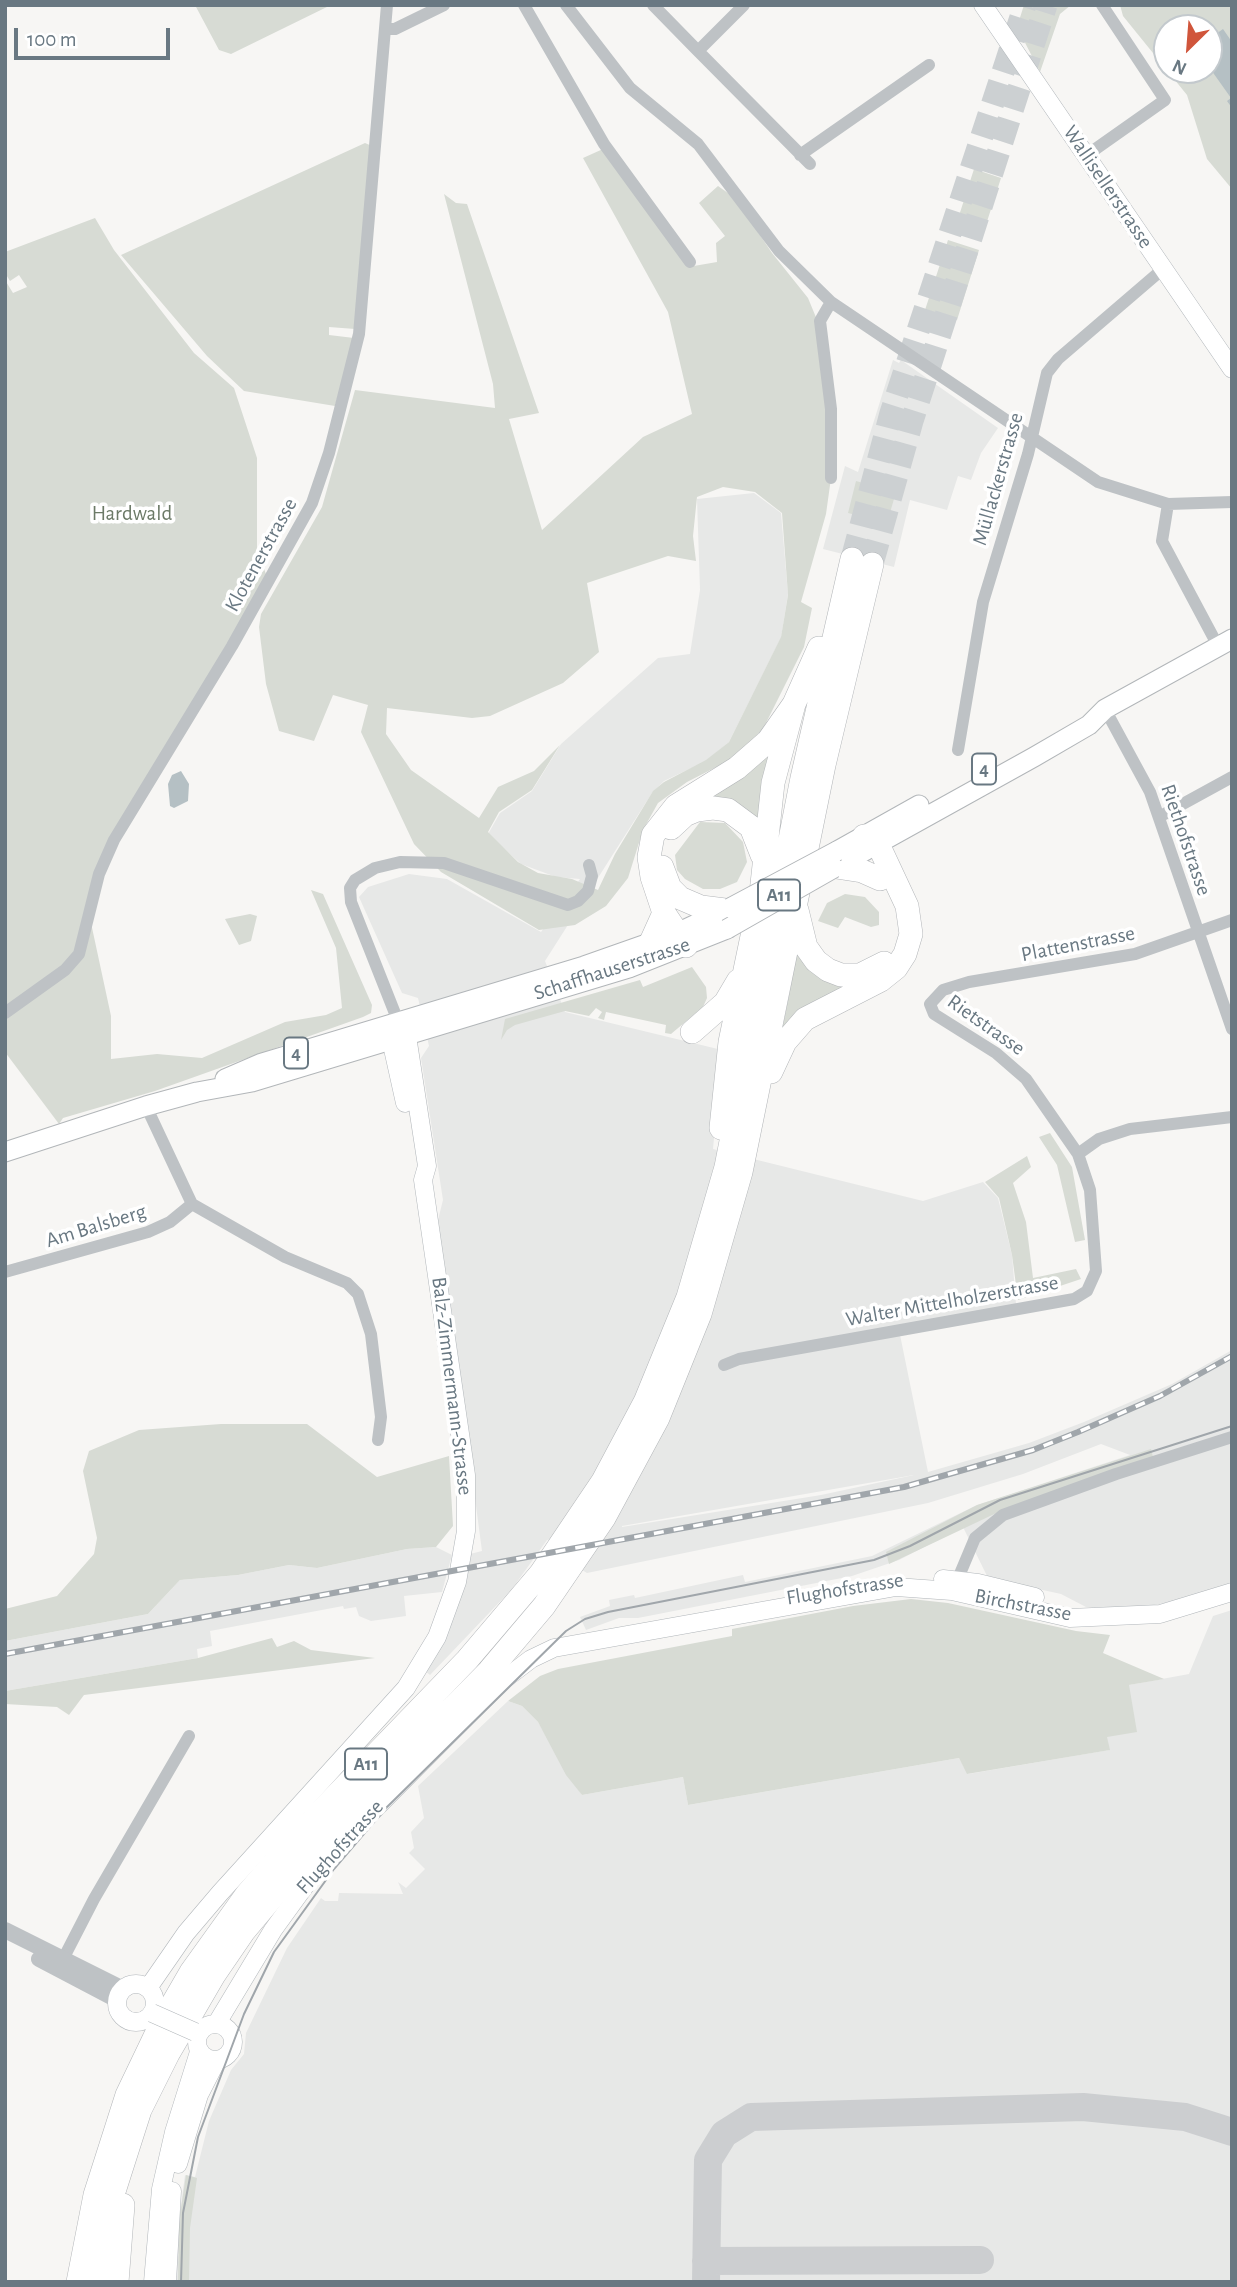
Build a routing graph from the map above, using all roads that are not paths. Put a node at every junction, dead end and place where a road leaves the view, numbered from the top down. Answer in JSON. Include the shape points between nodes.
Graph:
{"nodes":[{"id":1,"x":387,"y":5,"type":"edge"},
{"id":2,"x":444,"y":5,"type":"edge"},
{"id":3,"x":524,"y":5,"type":"edge"},
{"id":4,"x":566,"y":5,"type":"edge"},
{"id":5,"x":653,"y":5,"type":"edge"},
{"id":6,"x":744,"y":5,"type":"edge"},
{"id":7,"x":983,"y":5,"type":"edge"},
{"id":8,"x":1102,"y":5,"type":"edge"},
{"id":9,"x":387,"y":29,"type":"junction"},
{"id":10,"x":698,"y":51,"type":"junction"},
{"id":11,"x":929,"y":65,"type":"dead end"},
{"id":12,"x":1087,"y":155,"type":"junction"},
{"id":13,"x":690,"y":262,"type":"dead end"},
{"id":14,"x":1164,"y":268,"type":"junction"},
{"id":15,"x":831,"y":302,"type":"junction"},
{"id":16,"x":1232,"y":369,"type":"edge"},
{"id":17,"x":1031,"y":437,"type":"junction"},
{"id":18,"x":831,"y":478,"type":"dead end"},
{"id":19,"x":1232,"y":502,"type":"edge"},
{"id":20,"x":1168,"y":504,"type":"junction"},
{"id":21,"x":858,"y":561,"type":"junction"},
{"id":22,"x":1225,"y":643,"type":"edge"},
{"id":23,"x":794,"y":704,"type":"junction"},
{"id":24,"x":1105,"y":709,"type":"junction"},
{"id":25,"x":958,"y":750,"type":"dead end"},
{"id":26,"x":1232,"y":777,"type":"edge"},
{"id":27,"x":1159,"y":817,"type":"junction"},
{"id":28,"x":869,"y":844,"type":"junction"},
{"id":29,"x":836,"y":862,"type":"junction"},
{"id":30,"x":764,"y":863,"type":"junction"},
{"id":31,"x":589,"y":865,"type":"dead end"},
{"id":32,"x":880,"y":879,"type":"junction"},
{"id":33,"x":670,"y":888,"type":"junction"},
{"id":34,"x":796,"y":901,"type":"junction"},
{"id":35,"x":664,"y":913,"type":"junction"},
{"id":36,"x":727,"y":916,"type":"junction"},
{"id":37,"x":1232,"y":920,"type":"edge"},
{"id":38,"x":1198,"y":934,"type":"junction"},
{"id":39,"x":682,"y":937,"type":"junction"},
{"id":40,"x":649,"y":944,"type":"junction"},
{"id":41,"x":747,"y":963,"type":"junction"},
{"id":42,"x":931,"y":1000,"type":"joint"},
{"id":43,"x":5,"y":1013,"type":"edge"},
{"id":44,"x":1232,"y":1029,"type":"edge"},
{"id":45,"x":399,"y":1032,"type":"junction"},
{"id":46,"x":730,"y":1042,"type":"junction"},
{"id":47,"x":757,"y":1105,"type":"junction"},
{"id":48,"x":145,"y":1106,"type":"junction"},
{"id":49,"x":1232,"y":1117,"type":"edge"},
{"id":50,"x":5,"y":1152,"type":"edge"},
{"id":51,"x":1078,"y":1154,"type":"junction"},
{"id":52,"x":192,"y":1204,"type":"junction"},
{"id":53,"x":709,"y":1232,"type":"junction"},
{"id":54,"x":5,"y":1272,"type":"edge"},
{"id":55,"x":724,"y":1365,"type":"dead end"},
{"id":56,"x":1232,"y":1437,"type":"edge"},
{"id":57,"x":378,"y":1440,"type":"dead end"},
{"id":58,"x":955,"y":1585,"type":"junction"},
{"id":59,"x":1232,"y":1592,"type":"edge"},
{"id":60,"x":189,"y":1736,"type":"dead end"},
{"id":61,"x":5,"y":1930,"type":"edge"},
{"id":62,"x":5,"y":1942,"type":"edge"},
{"id":63,"x":256,"y":1961,"type":"junction"},
{"id":64,"x":60,"y":1965,"type":"junction"},
{"id":65,"x":148,"y":1988,"type":"junction"},
{"id":66,"x":120,"y":1995,"type":"junction"},
{"id":67,"x":201,"y":1996,"type":"junction"},
{"id":68,"x":152,"y":2012,"type":"junction"},
{"id":69,"x":216,"y":2023,"type":"junction"},
{"id":70,"x":197,"y":2032,"type":"junction"},
{"id":71,"x":232,"y":2034,"type":"junction"},
{"id":72,"x":200,"y":2052,"type":"junction"},
{"id":73,"x":217,"y":2060,"type":"junction"},
{"id":74,"x":78,"y":2282,"type":"edge"},
{"id":75,"x":95,"y":2282,"type":"edge"},
{"id":76,"x":117,"y":2282,"type":"edge"},
{"id":77,"x":153,"y":2282,"type":"edge"},
{"id":78,"x":167,"y":2282,"type":"edge"}],
"edges":[{"from":1,"to":9,"type":"street","name":"Klotenerstrasse"},
{"from":2,"to":9,"type":"street"},
{"from":3,"to":13,"type":"street","via":[[604,144]]},
{"from":4,"to":15,"type":"street","via":[[630,88],[698,144],[779,251]]},
{"from":5,"to":10,"type":"street"},
{"from":6,"to":10,"type":"street"},
{"from":7,"to":12,"type":"main road","name":"Wallisellerstrasse"},
{"from":8,"to":12,"type":"street","via":[[1165,100]]},
{"from":9,"to":43,"type":"street","name":"Klotenerstrasse","via":[[359,334],[312,503],[285,556],[114,840],[99,874],[79,954],[65,970]]},
{"from":10,"to":11,"type":"street","via":[[805,159]]},
{"from":12,"to":14,"type":"main road","name":"Wallisellerstrasse"},
{"from":14,"to":16,"type":"main road","name":"Wallisellerstrasse"},
{"from":14,"to":17,"type":"street","name":"Müllackerstrasse","via":[[1058,359],[1042,387]]},
{"from":15,"to":17,"type":"street"},
{"from":15,"to":18,"type":"street","via":[[820,321],[831,409]]},
{"from":17,"to":20,"type":"street","via":[[1098,482]]},
{"from":17,"to":25,"type":"street","name":"Müllackerstrasse","via":[[984,602]]},
{"from":19,"to":20,"type":"street"},
{"from":20,"to":22,"type":"street","via":[[1161,541]]},
{"from":21,"to":23,"type":"highway"},
{"from":21,"to":34,"type":"highway","number":"A11"},
{"from":21,"to":53,"type":"highway","number":"A11","via":[[802,778],[751,1050]]},
{"from":22,"to":24,"type":"main road","name":"Schaffhauserstrasse","number":"4"},
{"from":23,"to":30,"type":"highway","via":[[774,783]]},
{"from":23,"to":35,"type":"highway","via":[[756,753],[682,800],[657,827],[650,868]]},
{"from":24,"to":27,"type":"street","name":"Riethofstrasse","via":[[1149,789]]},
{"from":24,"to":28,"type":"main road","name":"Schaffhauserstrasse","number":"4","via":[[1084,714]]},
{"from":26,"to":27,"type":"street"},
{"from":27,"to":38,"type":"street","name":"Riethofstrasse"},
{"from":28,"to":29,"type":"main road","name":"Schaffhauserstrasse","number":"4"},
{"from":28,"to":32,"type":"highway"},
{"from":28,"to":47,"type":"highway","via":[[910,915],[905,954],[881,980],[825,1006],[800,1024],[785,1042]]},
{"from":29,"to":32,"type":"highway"},
{"from":29,"to":36,"type":"main road","name":"Schaffhauserstrasse","number":"4","bridge":true},
{"from":30,"to":33,"type":"highway","via":[[747,823],[728,810],[702,808],[680,818],[666,836],[661,863]]},
{"from":30,"to":41,"type":"highway"},
{"from":31,"to":45,"type":"street","via":[[588,891],[568,905],[444,863],[400,862],[375,868],[355,880],[351,902]]},
{"from":32,"to":34,"type":"highway","via":[[897,912],[899,936],[884,963],[860,975],[834,972],[816,961],[806,947]]},
{"from":33,"to":36,"type":"highway","via":[[690,904]]},
{"from":33,"to":39,"type":"highway"},
{"from":34,"to":47,"type":"highway","number":"A11"},
{"from":35,"to":39,"type":"highway"},
{"from":35,"to":40,"type":"highway"},
{"from":36,"to":39,"type":"main road","name":"Schaffhauserstrasse","number":"4"},
{"from":37,"to":38,"type":"street","name":"Plattenstrasse"},
{"from":38,"to":42,"type":"street","name":"Plattenstrasse","via":[[1135,954],[969,982],[943,990]]},
{"from":38,"to":44,"type":"street","name":"Riethofstrasse"},
{"from":39,"to":40,"type":"main road","name":"Schaffhauserstrasse","number":"4"},
{"from":39,"to":45,"type":"main road","name":"Schaffhauserstrasse","number":"4","via":[[629,968]]},
{"from":40,"to":45,"type":"main road","name":"Schaffhauserstrasse","number":"4"},
{"from":41,"to":46,"type":"highway"},
{"from":41,"to":46,"type":"highway","via":[[725,1003],[692,1032],[712,1028]]},
{"from":42,"to":51,"type":"street","name":"Rietstrasse","via":[[934,1014],[996,1053],[1026,1079]]},
{"from":45,"to":48,"type":"main road","name":"Schaffhauserstrasse","number":"4","via":[[262,1063],[197,1092]]},
{"from":45,"to":65,"type":"main road","name":"Balz-Zimmermann-Strasse","via":[[427,1166],[423,1180],[466,1475],[462,1558],[448,1609],[406,1688],[201,1916]]},
{"from":46,"to":53,"type":"highway"},
{"from":47,"to":67,"type":"highway","number":"A11","via":[[697,1323],[658,1418],[604,1518],[527,1628],[306,1857],[244,1931]]},
{"from":48,"to":50,"type":"main road","name":"Schaffhauserstrasse","number":"4"},
{"from":48,"to":52,"type":"street"},
{"from":49,"to":51,"type":"street","via":[[1130,1129],[1099,1139]]},
{"from":51,"to":55,"type":"street","name":"Walter Mittelholzerstrasse","via":[[1090,1190],[1096,1271],[1087,1292],[1074,1299]]},
{"from":52,"to":54,"type":"street","name":"Am Balsberg","via":[[148,1232]]},
{"from":52,"to":57,"type":"street","via":[[285,1257],[347,1283],[358,1294],[371,1334],[382,1417]]},
{"from":53,"to":74,"type":"highway","number":"A11","via":[[678,1325],[645,1402],[560,1548],[490,1635],[270,1866],[177,1994],[115,2128]]},
{"from":56,"to":58,"type":"street","via":[[1003,1515],[971,1546]]},
{"from":58,"to":59,"type":"main road","name":"Birchstrasse","via":[[1068,1605],[1095,1616],[1128,1618],[1160,1614]]},
{"from":58,"to":63,"type":"main road","name":"Flughofstrasse","via":[[865,1591],[554,1648],[531,1659],[502,1681],[364,1817],[298,1894]]},
{"from":60,"to":64,"type":"street"},
{"from":61,"to":64,"type":"street"},
{"from":62,"to":64,"type":"street"},
{"from":63,"to":69,"type":"main road","name":"Flughofstrasse"},
{"from":63,"to":71,"type":"main road","name":"Flughofstrasse"},
{"from":64,"to":66,"type":"street"},
{"from":65,"to":66,"type":"main road","via":[[138,1984]]},
{"from":65,"to":68,"type":"main road","via":[[154,1997]]},
{"from":66,"to":68,"type":"main road","via":[[120,2012],[129,2020],[142,2020]]},
{"from":67,"to":75,"type":"highway","via":[[140,2110],[110,2207]]},
{"from":67,"to":76,"type":"highway","number":"A11","via":[[160,2076],[137,2140],[123,2208]]},
{"from":68,"to":70,"type":"main road","bridge":true},
{"from":69,"to":70,"type":"main road"},
{"from":69,"to":71,"type":"main road"},
{"from":70,"to":72,"type":"main road"},
{"from":71,"to":73,"type":"main road","via":[[230,2052]]},
{"from":72,"to":73,"type":"main road"},
{"from":72,"to":77,"type":"main road","via":[[161,2189]]},
{"from":73,"to":78,"type":"main road","via":[[199,2095],[177,2168],[168,2223]]}]}
